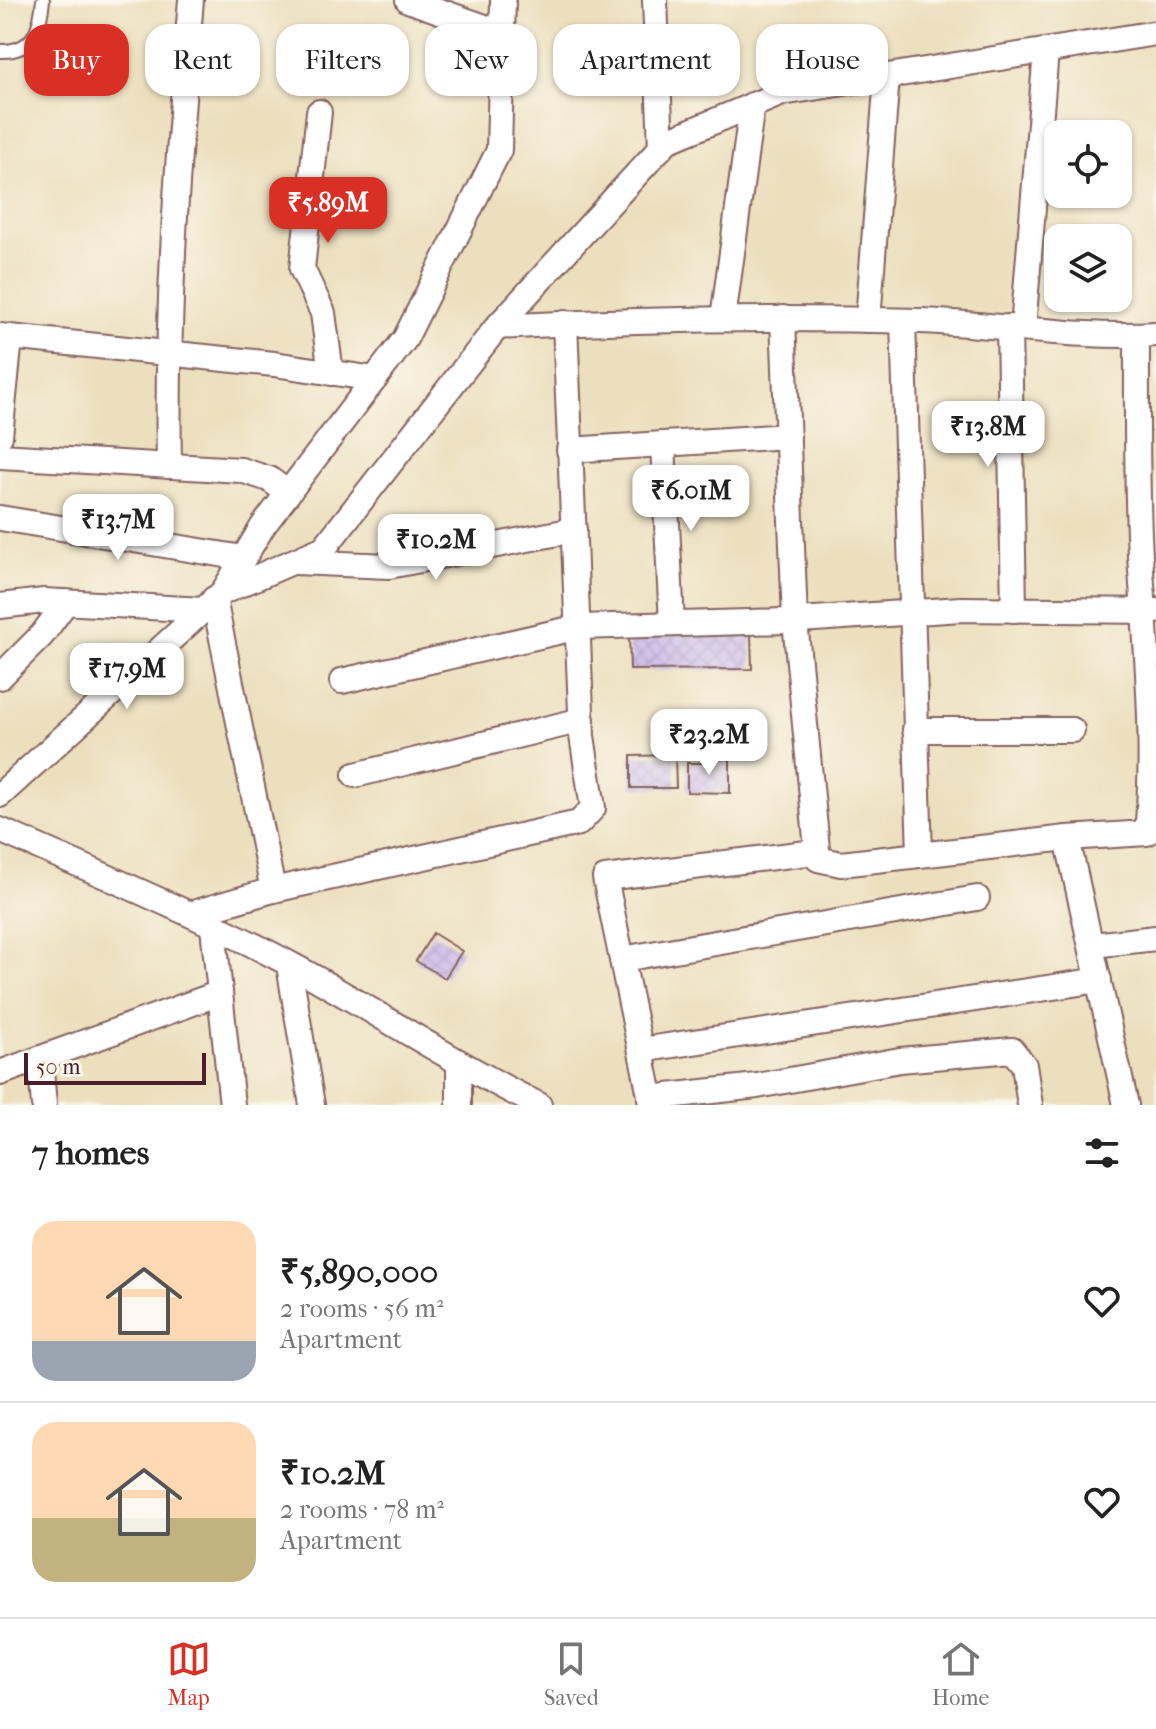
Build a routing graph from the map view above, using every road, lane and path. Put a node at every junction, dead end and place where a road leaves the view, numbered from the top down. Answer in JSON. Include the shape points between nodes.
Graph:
{"nodes":[{"id":1,"x":43,"y":0,"type":"edge"},
{"id":2,"x":191,"y":0,"type":"edge"},
{"id":3,"x":408,"y":0,"type":"edge"},
{"id":4,"x":503,"y":0,"type":"edge"},
{"id":5,"x":655,"y":0,"type":"edge"},
{"id":6,"x":476,"y":24,"type":"edge"},
{"id":7,"x":502,"y":24,"type":"edge"},
{"id":8,"x":1156,"y":33,"type":"edge"},
{"id":9,"x":0,"y":51,"type":"edge"},
{"id":10,"x":1046,"y":51,"type":"junction"},
{"id":11,"x":888,"y":76,"type":"edge"},
{"id":12,"x":500,"y":96,"type":"edge"},
{"id":13,"x":774,"y":96,"type":"edge"},
{"id":14,"x":885,"y":96,"type":"edge"},
{"id":15,"x":752,"y":105,"type":"junction"},
{"id":16,"x":319,"y":112,"type":"dead end"},
{"id":17,"x":661,"y":148,"type":"junction"},
{"id":18,"x":783,"y":318,"type":"junction"},
{"id":19,"x":723,"y":319,"type":"junction"},
{"id":20,"x":868,"y":320,"type":"junction"},
{"id":21,"x":903,"y":321,"type":"junction"},
{"id":22,"x":565,"y":323,"type":"junction"},
{"id":23,"x":497,"y":327,"type":"junction"},
{"id":24,"x":1016,"y":328,"type":"junction"},
{"id":25,"x":1146,"y":335,"type":"edge"},
{"id":26,"x":5,"y":337,"type":"edge"},
{"id":27,"x":167,"y":355,"type":"junction"},
{"id":28,"x":331,"y":373,"type":"junction"},
{"id":29,"x":375,"y":379,"type":"junction"},
{"id":30,"x":2,"y":401,"type":"edge"},
{"id":31,"x":0,"y":436,"type":"edge"},
{"id":32,"x":788,"y":436,"type":"junction"},
{"id":33,"x":1147,"y":436,"type":"edge"},
{"id":34,"x":663,"y":444,"type":"junction"},
{"id":35,"x":569,"y":450,"type":"junction"},
{"id":36,"x":0,"y":456,"type":"edge"},
{"id":37,"x":169,"y":466,"type":"junction"},
{"id":38,"x":288,"y":493,"type":"junction"},
{"id":39,"x":0,"y":518,"type":"edge"},
{"id":40,"x":574,"y":530,"type":"junction"},
{"id":41,"x":1148,"y":533,"type":"edge"},
{"id":42,"x":243,"y":558,"type":"junction"},
{"id":43,"x":293,"y":561,"type":"junction"},
{"id":44,"x":213,"y":600,"type":"junction"},
{"id":45,"x":66,"y":602,"type":"junction"},
{"id":46,"x":0,"y":606,"type":"edge"},
{"id":47,"x":1014,"y":610,"type":"junction"},
{"id":48,"x":1151,"y":611,"type":"edge"},
{"id":49,"x":910,"y":613,"type":"junction"},
{"id":50,"x":795,"y":621,"type":"junction"},
{"id":51,"x":672,"y":624,"type":"junction"},
{"id":52,"x":579,"y":627,"type":"junction"},
{"id":53,"x":0,"y":677,"type":"edge"},
{"id":54,"x":342,"y":681,"type":"dead end"},
{"id":55,"x":582,"y":720,"type":"junction"},
{"id":56,"x":915,"y":730,"type":"junction"},
{"id":57,"x":1072,"y":730,"type":"dead end"},
{"id":58,"x":355,"y":775,"type":"dead end"},
{"id":59,"x":0,"y":795,"type":"edge"},
{"id":60,"x":0,"y":830,"type":"edge"},
{"id":61,"x":1067,"y":838,"type":"junction"},
{"id":62,"x":815,"y":852,"type":"junction"},
{"id":63,"x":920,"y":855,"type":"junction"},
{"id":64,"x":273,"y":890,"type":"junction"},
{"id":65,"x":977,"y":898,"type":"dead end"},
{"id":66,"x":190,"y":914,"type":"junction"},
{"id":67,"x":213,"y":927,"type":"junction"},
{"id":68,"x":1156,"y":938,"type":"edge"},
{"id":69,"x":1093,"y":945,"type":"junction"},
{"id":70,"x":622,"y":959,"type":"junction"},
{"id":71,"x":289,"y":965,"type":"junction"},
{"id":72,"x":1099,"y":980,"type":"junction"},
{"id":73,"x":220,"y":993,"type":"junction"},
{"id":74,"x":641,"y":1050,"type":"junction"},
{"id":75,"x":40,"y":1059,"type":"junction"},
{"id":76,"x":459,"y":1063,"type":"junction"},
{"id":77,"x":0,"y":1073,"type":"edge"},
{"id":78,"x":784,"y":1093,"type":"edge"},
{"id":79,"x":651,"y":1102,"type":"edge"},
{"id":80,"x":44,"y":1105,"type":"edge"},
{"id":81,"x":232,"y":1105,"type":"edge"},
{"id":82,"x":312,"y":1105,"type":"edge"},
{"id":83,"x":459,"y":1105,"type":"edge"},
{"id":84,"x":539,"y":1105,"type":"edge"},
{"id":85,"x":1030,"y":1105,"type":"edge"},
{"id":86,"x":1126,"y":1105,"type":"edge"}],
"edges":[{"from":1,"to":9,"type":"lane","via":[[41,26],[29,45]]},
{"from":2,"to":27,"type":"street"},
{"from":3,"to":6,"type":"street"},
{"from":4,"to":7,"type":"street"},
{"from":5,"to":17,"type":"street"},
{"from":8,"to":10,"type":"street"},
{"from":10,"to":11,"type":"street"},
{"from":10,"to":24,"type":"street"},
{"from":12,"to":29,"type":"street","via":[[499,150],[405,339]]},
{"from":13,"to":15,"type":"street"},
{"from":14,"to":20,"type":"street"},
{"from":15,"to":17,"type":"street"},
{"from":15,"to":19,"type":"street"},
{"from":16,"to":28,"type":"street","via":[[302,269],[323,313]]},
{"from":17,"to":23,"type":"street"},
{"from":18,"to":19,"type":"street"},
{"from":18,"to":20,"type":"street"},
{"from":18,"to":32,"type":"street"},
{"from":19,"to":22,"type":"street"},
{"from":20,"to":21,"type":"street"},
{"from":21,"to":24,"type":"street"},
{"from":21,"to":49,"type":"street"},
{"from":22,"to":23,"type":"street"},
{"from":22,"to":35,"type":"street"},
{"from":23,"to":43,"type":"street","via":[[324,548]]},
{"from":24,"to":25,"type":"street"},
{"from":24,"to":47,"type":"street"},
{"from":25,"to":33,"type":"street"},
{"from":26,"to":27,"type":"street"},
{"from":26,"to":30,"type":"street"},
{"from":27,"to":28,"type":"street"},
{"from":27,"to":37,"type":"street"},
{"from":28,"to":29,"type":"street"},
{"from":29,"to":38,"type":"street"},
{"from":30,"to":31,"type":"street"},
{"from":32,"to":34,"type":"street"},
{"from":32,"to":50,"type":"street"},
{"from":33,"to":41,"type":"street"},
{"from":34,"to":35,"type":"street"},
{"from":34,"to":51,"type":"street"},
{"from":35,"to":40,"type":"street"},
{"from":36,"to":37,"type":"street"},
{"from":37,"to":38,"type":"street","via":[[257,473]]},
{"from":38,"to":42,"type":"street"},
{"from":39,"to":42,"type":"street"},
{"from":40,"to":43,"type":"street","via":[[389,566]]},
{"from":40,"to":52,"type":"street"},
{"from":41,"to":48,"type":"street"},
{"from":42,"to":44,"type":"street"},
{"from":43,"to":44,"type":"street"},
{"from":44,"to":45,"type":"street"},
{"from":44,"to":59,"type":"street"},
{"from":44,"to":64,"type":"street"},
{"from":45,"to":46,"type":"street"},
{"from":45,"to":53,"type":"street"},
{"from":47,"to":48,"type":"street"},
{"from":47,"to":49,"type":"street"},
{"from":48,"to":61,"type":"street","via":[[1156,797],[1147,833]]},
{"from":49,"to":50,"type":"street"},
{"from":49,"to":56,"type":"street"},
{"from":50,"to":51,"type":"street"},
{"from":50,"to":62,"type":"street"},
{"from":51,"to":52,"type":"street"},
{"from":52,"to":54,"type":"street"},
{"from":52,"to":55,"type":"street"},
{"from":55,"to":58,"type":"street"},
{"from":55,"to":64,"type":"street","via":[[593,808],[579,823]]},
{"from":56,"to":57,"type":"street"},
{"from":56,"to":63,"type":"street"},
{"from":60,"to":66,"type":"street"},
{"from":61,"to":63,"type":"street"},
{"from":61,"to":69,"type":"street"},
{"from":62,"to":63,"type":"street","via":[[824,862],[841,864]]},
{"from":62,"to":70,"type":"street","via":[[605,878]]},
{"from":64,"to":66,"type":"street"},
{"from":65,"to":70,"type":"street"},
{"from":66,"to":67,"type":"street"},
{"from":67,"to":71,"type":"street"},
{"from":67,"to":73,"type":"street"},
{"from":68,"to":69,"type":"street"},
{"from":69,"to":72,"type":"street"},
{"from":70,"to":74,"type":"street"},
{"from":71,"to":76,"type":"street"},
{"from":71,"to":82,"type":"street"},
{"from":72,"to":74,"type":"street"},
{"from":72,"to":86,"type":"street"},
{"from":73,"to":75,"type":"street"},
{"from":73,"to":81,"type":"street"},
{"from":74,"to":79,"type":"street"},
{"from":75,"to":77,"type":"street"},
{"from":75,"to":80,"type":"street"},
{"from":76,"to":83,"type":"street"},
{"from":76,"to":84,"type":"street"},
{"from":78,"to":79,"type":"street"},
{"from":78,"to":85,"type":"street","via":[[900,1060],[1012,1050],[1024,1065]]}]}
